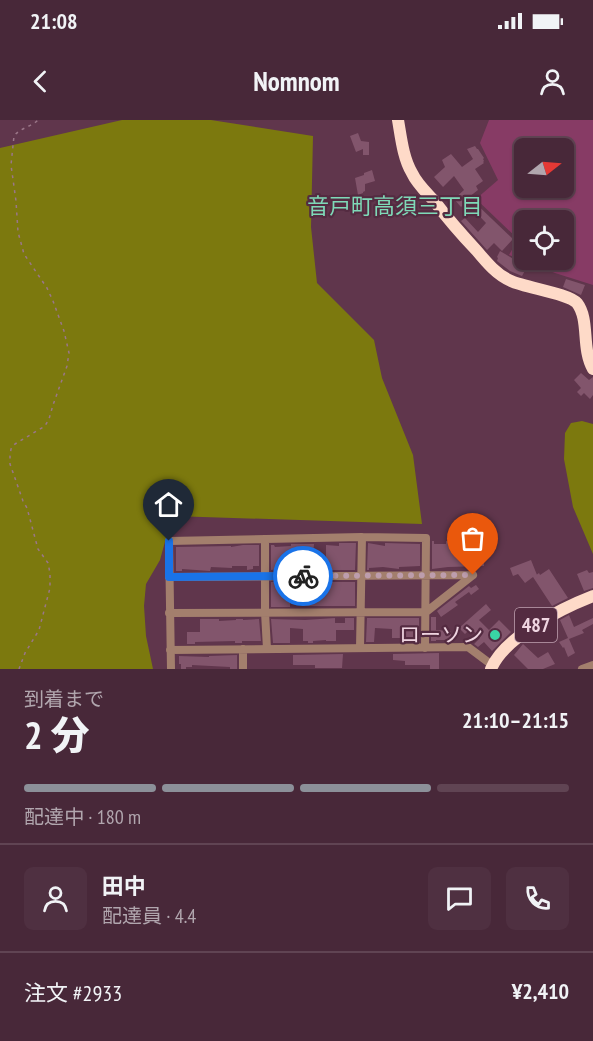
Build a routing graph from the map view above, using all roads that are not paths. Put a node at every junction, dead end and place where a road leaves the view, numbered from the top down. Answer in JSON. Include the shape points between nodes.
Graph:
{"nodes":[{"id":1,"x":398,"y":120,"type":"edge"},
{"id":2,"x":593,"y":369,"type":"edge"},
{"id":3,"x":362,"y":537,"type":"junction"},
{"id":4,"x":265,"y":539,"type":"junction"},
{"id":5,"x":426,"y":575,"type":"junction"},
{"id":6,"x":360,"y":576,"type":"junction"},
{"id":7,"x":169,"y":577,"type":"junction"},
{"id":8,"x":265,"y":577,"type":"junction"},
{"id":9,"x":593,"y":596,"type":"edge"},
{"id":10,"x":360,"y":611,"type":"junction"},
{"id":11,"x":265,"y":612,"type":"junction"},
{"id":12,"x":426,"y":612,"type":"junction"},
{"id":13,"x":169,"y":613,"type":"junction"},
{"id":14,"x":360,"y":648,"type":"junction"},
{"id":15,"x":425,"y":648,"type":"junction"},
{"id":16,"x":243,"y":649,"type":"junction"},
{"id":17,"x":267,"y":649,"type":"junction"},
{"id":18,"x":170,"y":650,"type":"junction"},
{"id":19,"x":593,"y":665,"type":"edge"},
{"id":20,"x":492,"y":667,"type":"edge"},
{"id":21,"x":171,"y":669,"type":"edge"},
{"id":22,"x":243,"y":669,"type":"edge"},
{"id":23,"x":582,"y":669,"type":"edge"}],
"edges":[{"from":1,"to":2,"type":"highway","via":[[412,174],[494,270],[511,281],[576,302],[582,313],[586,351]]},
{"from":3,"to":4,"type":"street"},
{"from":3,"to":5,"type":"street","via":[[426,538]]},
{"from":3,"to":6,"type":"street"},
{"from":4,"to":7,"type":"street","via":[[169,541]]},
{"from":4,"to":8,"type":"street"},
{"from":5,"to":6,"type":"street"},
{"from":5,"to":12,"type":"street"},
{"from":5,"to":12,"type":"street","via":[[473,575]]},
{"from":6,"to":8,"type":"street"},
{"from":6,"to":10,"type":"street"},
{"from":7,"to":8,"type":"street"},
{"from":7,"to":13,"type":"street"},
{"from":8,"to":11,"type":"street"},
{"from":9,"to":20,"type":"highway","number":"487","via":[[523,633]]},
{"from":10,"to":11,"type":"street"},
{"from":10,"to":12,"type":"street"},
{"from":10,"to":14,"type":"street"},
{"from":11,"to":13,"type":"street"},
{"from":11,"to":17,"type":"street"},
{"from":12,"to":15,"type":"street"},
{"from":13,"to":18,"type":"street"},
{"from":14,"to":15,"type":"street"},
{"from":14,"to":17,"type":"street"},
{"from":15,"to":20,"type":"street","via":[[468,647]]},
{"from":16,"to":17,"type":"street"},
{"from":16,"to":18,"type":"street"},
{"from":16,"to":22,"type":"street"},
{"from":18,"to":21,"type":"street"},
{"from":19,"to":23,"type":"street"}]}
